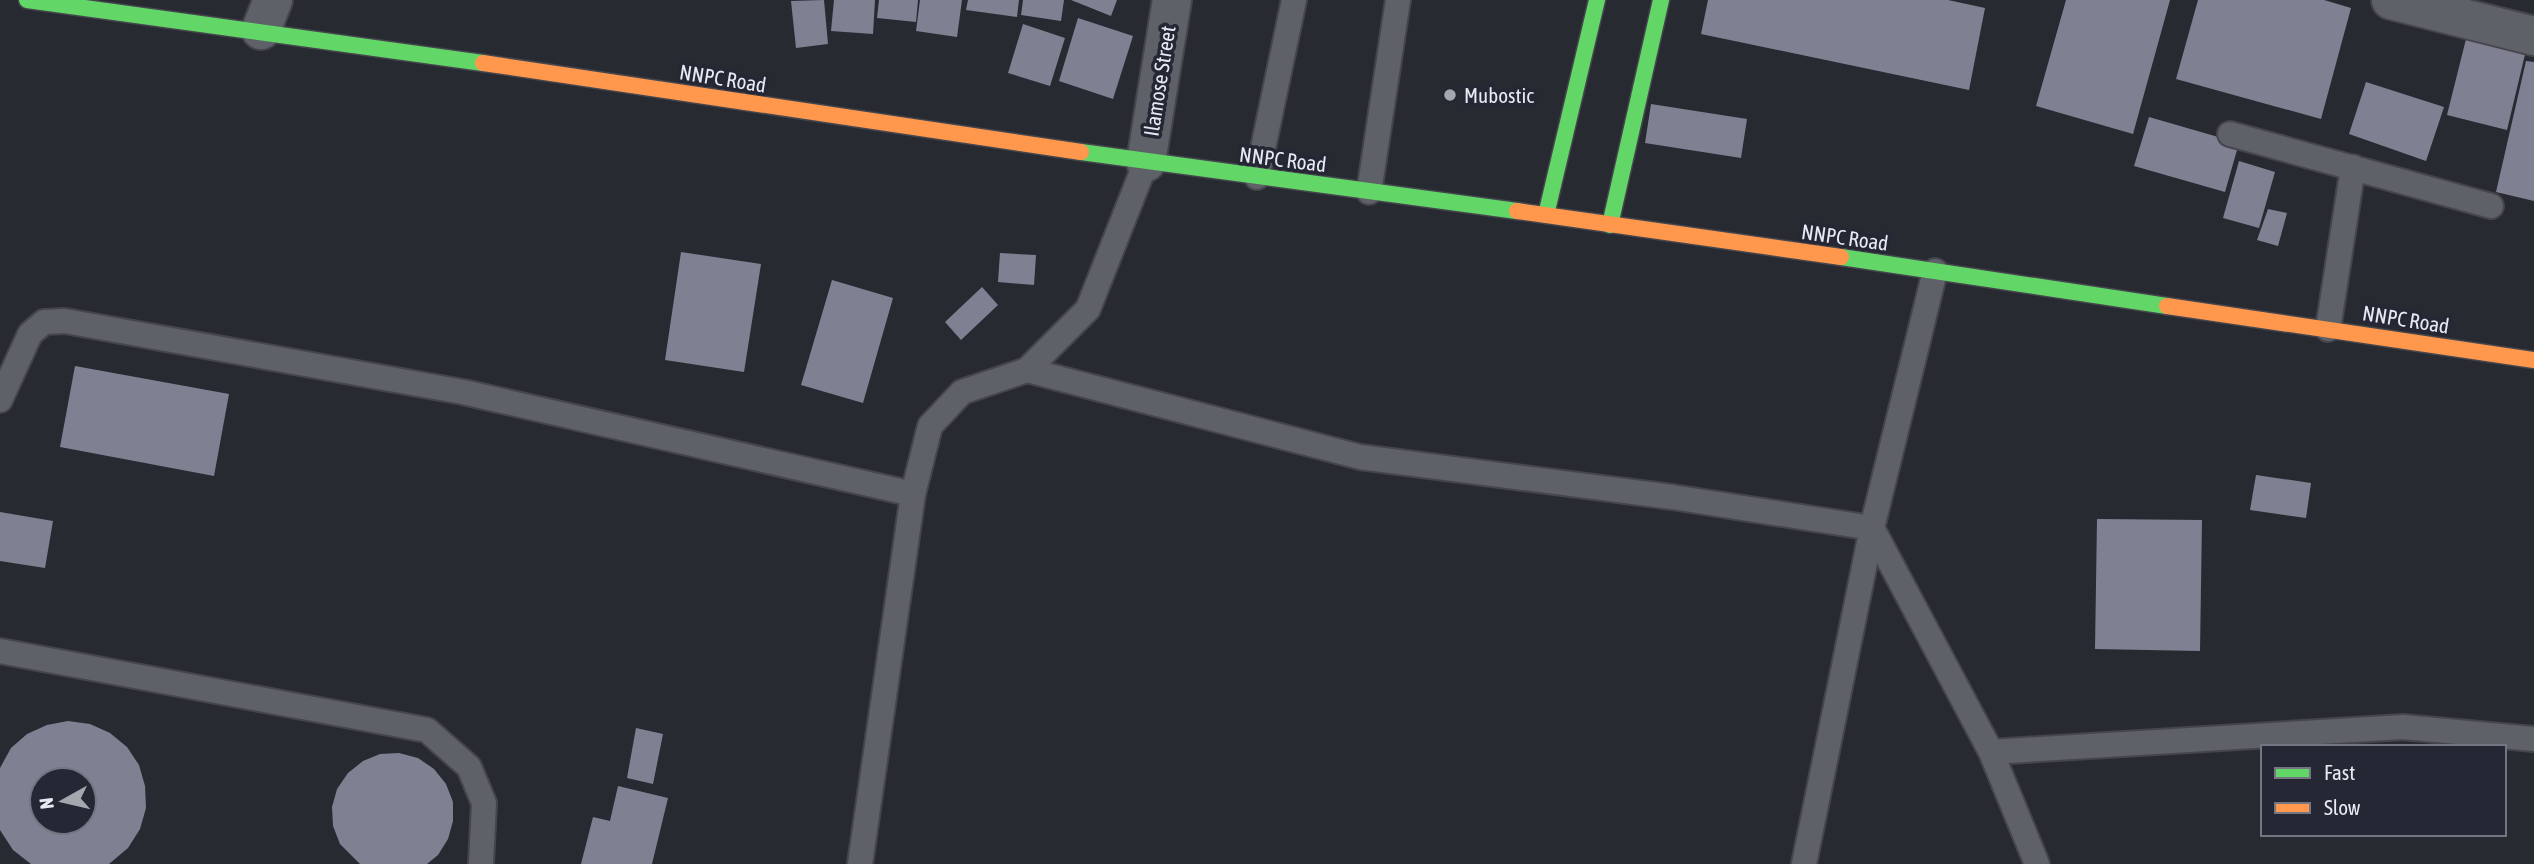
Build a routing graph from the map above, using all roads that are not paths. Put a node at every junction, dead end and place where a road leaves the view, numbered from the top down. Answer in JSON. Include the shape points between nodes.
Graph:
{"nodes":[{"id":1,"x":27,"y":0,"type":"edge"},
{"id":2,"x":1172,"y":0,"type":"edge"},
{"id":3,"x":1294,"y":0,"type":"edge"},
{"id":4,"x":1398,"y":0,"type":"edge"},
{"id":5,"x":1597,"y":0,"type":"edge"},
{"id":6,"x":1661,"y":0,"type":"edge"},
{"id":7,"x":2391,"y":0,"type":"edge"},
{"id":8,"x":267,"y":15,"type":"edge"},
{"id":9,"x":2534,"y":36,"type":"edge"},
{"id":10,"x":2230,"y":134,"type":"dead end"},
{"id":11,"x":1146,"y":162,"type":"junction"},
{"id":12,"x":2353,"y":167,"type":"junction"},
{"id":13,"x":1257,"y":177,"type":"junction"},
{"id":14,"x":1369,"y":191,"type":"junction"},
{"id":15,"x":2491,"y":206,"type":"dead end"},
{"id":16,"x":1546,"y":215,"type":"junction"},
{"id":17,"x":1611,"y":225,"type":"junction"},
{"id":18,"x":1935,"y":271,"type":"junction"},
{"id":19,"x":2328,"y":329,"type":"junction"},
{"id":20,"x":2534,"y":360,"type":"edge"},
{"id":21,"x":1027,"y":370,"type":"junction"},
{"id":22,"x":0,"y":400,"type":"edge"},
{"id":23,"x":913,"y":494,"type":"junction"},
{"id":24,"x":1872,"y":528,"type":"junction"},
{"id":25,"x":0,"y":651,"type":"edge"},
{"id":26,"x":2534,"y":740,"type":"edge"},
{"id":27,"x":1991,"y":752,"type":"junction"},
{"id":28,"x":481,"y":864,"type":"edge"},
{"id":29,"x":860,"y":864,"type":"edge"},
{"id":30,"x":1804,"y":864,"type":"edge"},
{"id":31,"x":2037,"y":864,"type":"edge"}],
"edges":[{"from":1,"to":8,"type":"street","name":"NNPC Road"},
{"from":2,"to":11,"type":"street","name":"Ilamose Street"},
{"from":3,"to":13,"type":"lane"},
{"from":4,"to":14,"type":"lane"},
{"from":5,"to":16,"type":"street"},
{"from":6,"to":17,"type":"street"},
{"from":7,"to":9,"type":"street"},
{"from":8,"to":11,"type":"street","name":"NNPC Road"},
{"from":10,"to":12,"type":"lane"},
{"from":11,"to":13,"type":"street","name":"NNPC Road"},
{"from":11,"to":21,"type":"lane","via":[[1088,309]]},
{"from":12,"to":15,"type":"lane"},
{"from":12,"to":19,"type":"lane"},
{"from":13,"to":14,"type":"street","name":"NNPC Road"},
{"from":14,"to":16,"type":"street","name":"NNPC Road"},
{"from":16,"to":17,"type":"street","name":"NNPC Road"},
{"from":17,"to":18,"type":"street","name":"NNPC Road"},
{"from":18,"to":19,"type":"street","name":"NNPC Road"},
{"from":18,"to":24,"type":"lane"},
{"from":19,"to":20,"type":"street","name":"NNPC Road"},
{"from":21,"to":23,"type":"lane","via":[[962,392],[930,426]]},
{"from":21,"to":24,"type":"lane","via":[[1360,457]]},
{"from":22,"to":23,"type":"lane","via":[[30,334],[44,322],[65,321],[463,392]]},
{"from":23,"to":29,"type":"lane"},
{"from":24,"to":27,"type":"lane"},
{"from":24,"to":30,"type":"lane"},
{"from":25,"to":28,"type":"lane","via":[[427,730],[470,767],[484,803]]},
{"from":26,"to":27,"type":"lane","via":[[2403,727]]},
{"from":27,"to":31,"type":"lane"}]}
